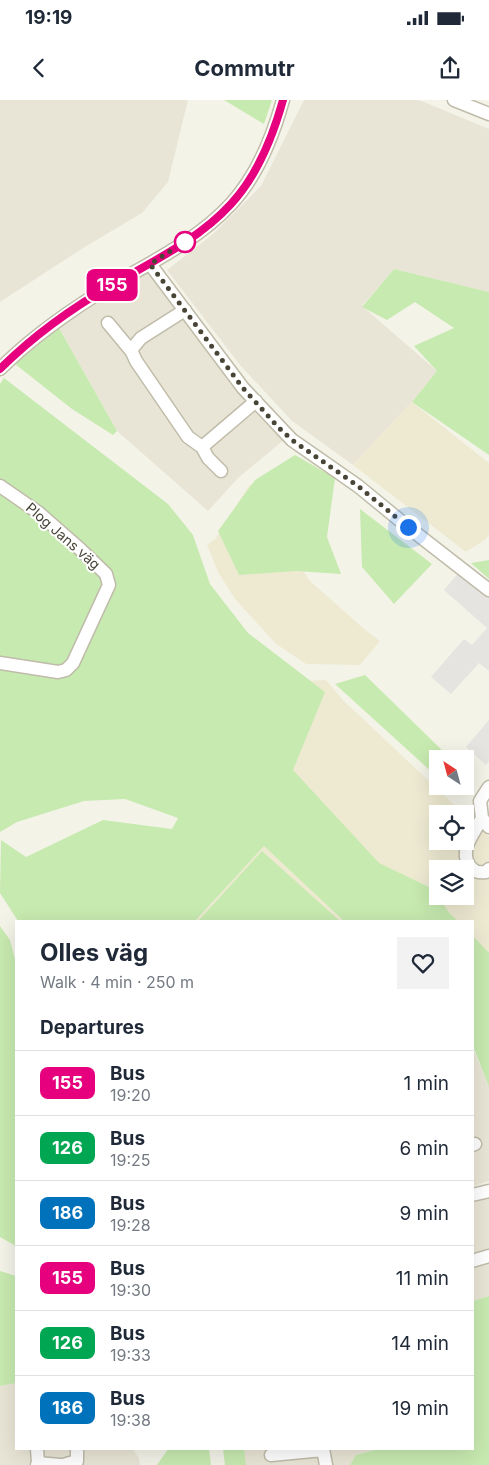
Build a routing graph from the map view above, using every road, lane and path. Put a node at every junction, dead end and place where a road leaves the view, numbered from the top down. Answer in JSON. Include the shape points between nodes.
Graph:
{"nodes":[{"id":1,"x":283,"y":100,"type":"edge"},
{"id":2,"x":454,"y":100,"type":"edge"},
{"id":3,"x":489,"y":114,"type":"edge"},
{"id":4,"x":150,"y":264,"type":"junction"},
{"id":5,"x":184,"y":310,"type":"junction"},
{"id":6,"x":108,"y":323,"type":"dead end"},
{"id":7,"x":132,"y":352,"type":"junction"},
{"id":8,"x":0,"y":369,"type":"edge"},
{"id":9,"x":256,"y":401,"type":"junction"},
{"id":10,"x":202,"y":447,"type":"junction"},
{"id":11,"x":221,"y":471,"type":"dead end"},
{"id":12,"x":0,"y":486,"type":"edge"},
{"id":13,"x":489,"y":590,"type":"edge"},
{"id":14,"x":0,"y":663,"type":"edge"},
{"id":15,"x":489,"y":787,"type":"edge"},
{"id":16,"x":486,"y":822,"type":"edge"},
{"id":17,"x":489,"y":869,"type":"edge"},
{"id":18,"x":489,"y":1191,"type":"edge"},
{"id":19,"x":474,"y":1195,"type":"edge"},
{"id":20,"x":489,"y":1256,"type":"edge"},
{"id":21,"x":474,"y":1260,"type":"edge"},
{"id":22,"x":37,"y":1450,"type":"edge"},
{"id":23,"x":77,"y":1450,"type":"edge"},
{"id":24,"x":323,"y":1450,"type":"edge"},
{"id":25,"x":271,"y":1455,"type":"dead end"},
{"id":26,"x":37,"y":1464,"type":"edge"},
{"id":27,"x":61,"y":1465,"type":"edge"},
{"id":28,"x":326,"y":1465,"type":"edge"}],
"edges":[{"from":1,"to":4,"type":"street","via":[[259,161],[247,184],[230,205],[186,242]]},
{"from":2,"to":3,"type":"street"},
{"from":4,"to":5,"type":"street"},
{"from":4,"to":8,"type":"street","via":[[57,321]]},
{"from":5,"to":7,"type":"street","via":[[141,338]]},
{"from":5,"to":9,"type":"street"},
{"from":6,"to":7,"type":"street"},
{"from":7,"to":10,"type":"street","via":[[188,437]]},
{"from":9,"to":10,"type":"street"},
{"from":9,"to":13,"type":"street","via":[[292,440],[358,486]]},
{"from":10,"to":11,"type":"street"},
{"from":12,"to":14,"type":"street","name":"Plog Jans väg","via":[[80,549],[106,574],[109,585],[68,668],[58,672]]},
{"from":15,"to":16,"type":"street","via":[[480,801]]},
{"from":16,"to":17,"type":"street","via":[[466,845],[465,855],[477,873]]},
{"from":18,"to":19,"type":"street"},
{"from":20,"to":21,"type":"street"},
{"from":22,"to":26,"type":"street"},
{"from":23,"to":27,"type":"street","via":[[77,1461]]},
{"from":24,"to":25,"type":"street"},
{"from":24,"to":28,"type":"street"},
{"from":26,"to":27,"type":"street"}]}
